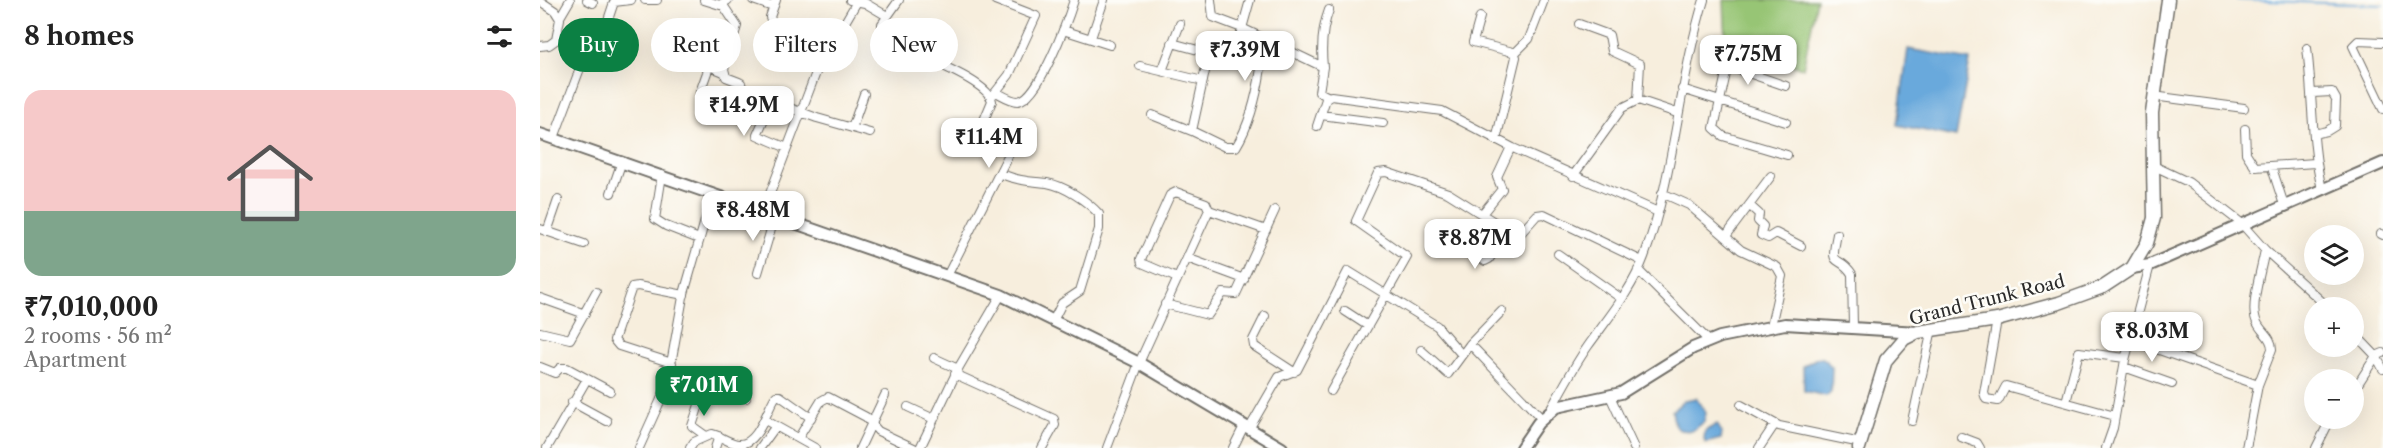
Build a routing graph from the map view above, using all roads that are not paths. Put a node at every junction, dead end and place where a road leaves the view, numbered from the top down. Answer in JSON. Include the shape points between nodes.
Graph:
{"nodes":[{"id":1,"x":570,"y":0,"type":"edge"},
{"id":2,"x":631,"y":0,"type":"edge"},
{"id":3,"x":645,"y":0,"type":"edge"},
{"id":4,"x":657,"y":0,"type":"edge"},
{"id":5,"x":704,"y":0,"type":"edge"},
{"id":6,"x":753,"y":0,"type":"edge"},
{"id":7,"x":899,"y":0,"type":"edge"},
{"id":8,"x":995,"y":0,"type":"edge"},
{"id":9,"x":1074,"y":0,"type":"edge"},
{"id":10,"x":1104,"y":0,"type":"edge"},
{"id":11,"x":1211,"y":0,"type":"edge"},
{"id":12,"x":1250,"y":0,"type":"edge"},
{"id":13,"x":1544,"y":0,"type":"edge"},
{"id":14,"x":1704,"y":0,"type":"edge"},
{"id":15,"x":2168,"y":0,"type":"edge"},
{"id":16,"x":540,"y":1,"type":"edge"},
{"id":17,"x":855,"y":1,"type":"edge"},
{"id":18,"x":726,"y":2,"type":"edge"},
{"id":19,"x":774,"y":3,"type":"edge"},
{"id":20,"x":1329,"y":10,"type":"dead end"},
{"id":21,"x":560,"y":16,"type":"junction"},
{"id":22,"x":887,"y":16,"type":"junction"},
{"id":23,"x":1480,"y":17,"type":"dead end"},
{"id":24,"x":733,"y":18,"type":"edge"},
{"id":25,"x":770,"y":18,"type":"edge"},
{"id":26,"x":845,"y":18,"type":"edge"},
{"id":27,"x":1180,"y":24,"type":"dead end"},
{"id":28,"x":1579,"y":24,"type":"dead end"},
{"id":29,"x":1242,"y":28,"type":"junction"},
{"id":30,"x":1063,"y":30,"type":"junction"},
{"id":31,"x":1091,"y":38,"type":"junction"},
{"id":32,"x":2383,"y":42,"type":"edge"},
{"id":33,"x":1172,"y":43,"type":"junction"},
{"id":34,"x":1110,"y":45,"type":"dead end"},
{"id":35,"x":540,"y":46,"type":"edge"},
{"id":36,"x":2307,"y":48,"type":"dead end"},
{"id":37,"x":1209,"y":53,"type":"junction"},
{"id":38,"x":1515,"y":53,"type":"junction"},
{"id":39,"x":1234,"y":57,"type":"junction"},
{"id":40,"x":1140,"y":66,"type":"dead end"},
{"id":41,"x":1323,"y":67,"type":"junction"},
{"id":42,"x":1162,"y":71,"type":"junction"},
{"id":43,"x":707,"y":72,"type":"edge"},
{"id":44,"x":724,"y":72,"type":"edge"},
{"id":45,"x":817,"y":72,"type":"edge"},
{"id":46,"x":1203,"y":81,"type":"junction"},
{"id":47,"x":741,"y":84,"type":"junction"},
{"id":48,"x":1786,"y":86,"type":"dead end"},
{"id":49,"x":1682,"y":89,"type":"junction"},
{"id":50,"x":2313,"y":93,"type":"junction"},
{"id":51,"x":864,"y":94,"type":"dead end"},
{"id":52,"x":994,"y":95,"type":"junction"},
{"id":53,"x":1329,"y":96,"type":"junction"},
{"id":54,"x":2153,"y":96,"type":"junction"},
{"id":55,"x":1638,"y":100,"type":"junction"},
{"id":56,"x":772,"y":101,"type":"junction"},
{"id":57,"x":1719,"y":101,"type":"junction"},
{"id":58,"x":2244,"y":108,"type":"dead end"},
{"id":59,"x":2383,"y":109,"type":"edge"},
{"id":60,"x":800,"y":110,"type":"junction"},
{"id":61,"x":1677,"y":113,"type":"junction"},
{"id":62,"x":1152,"y":115,"type":"dead end"},
{"id":63,"x":1321,"y":115,"type":"junction"},
{"id":64,"x":1786,"y":122,"type":"dead end"},
{"id":65,"x":1383,"y":123,"type":"dead end"},
{"id":66,"x":1317,"y":126,"type":"dead end"},
{"id":67,"x":852,"y":128,"type":"junction"},
{"id":68,"x":2245,"y":129,"type":"dead end"},
{"id":69,"x":1192,"y":131,"type":"junction"},
{"id":70,"x":870,"y":133,"type":"dead end"},
{"id":71,"x":540,"y":134,"type":"edge"},
{"id":72,"x":2314,"y":134,"type":"junction"},
{"id":73,"x":554,"y":138,"type":"junction"},
{"id":74,"x":1496,"y":140,"type":"junction"},
{"id":75,"x":1511,"y":147,"type":"junction"},
{"id":76,"x":787,"y":148,"type":"junction"},
{"id":77,"x":1787,"y":155,"type":"dead end"},
{"id":78,"x":622,"y":161,"type":"junction"},
{"id":79,"x":2315,"y":163,"type":"junction"},
{"id":80,"x":2383,"y":163,"type":"edge"},
{"id":81,"x":2154,"y":166,"type":"junction"},
{"id":82,"x":2272,"y":168,"type":"junction"},
{"id":83,"x":1001,"y":174,"type":"junction"},
{"id":84,"x":662,"y":175,"type":"junction"},
{"id":85,"x":1573,"y":176,"type":"junction"},
{"id":86,"x":1771,"y":176,"type":"dead end"},
{"id":87,"x":2322,"y":189,"type":"junction"},
{"id":88,"x":611,"y":193,"type":"dead end"},
{"id":89,"x":713,"y":193,"type":"junction"},
{"id":90,"x":1662,"y":193,"type":"junction"},
{"id":91,"x":558,"y":200,"type":"dead end"},
{"id":92,"x":1749,"y":205,"type":"junction"},
{"id":93,"x":2284,"y":205,"type":"junction"},
{"id":94,"x":1209,"y":210,"type":"junction"},
{"id":95,"x":1275,"y":210,"type":"dead end"},
{"id":96,"x":763,"y":212,"type":"junction"},
{"id":97,"x":1658,"y":212,"type":"junction"},
{"id":98,"x":1482,"y":214,"type":"junction"},
{"id":99,"x":775,"y":216,"type":"junction"},
{"id":100,"x":1435,"y":223,"type":"dead end"},
{"id":101,"x":2241,"y":223,"type":"junction"},
{"id":102,"x":1266,"y":230,"type":"junction"},
{"id":103,"x":544,"y":231,"type":"edge"},
{"id":104,"x":1509,"y":231,"type":"junction"},
{"id":105,"x":1837,"y":234,"type":"dead end"},
{"id":106,"x":1726,"y":236,"type":"junction"},
{"id":107,"x":699,"y":239,"type":"junction"},
{"id":108,"x":584,"y":244,"type":"dead end"},
{"id":109,"x":1800,"y":246,"type":"dead end"},
{"id":110,"x":2265,"y":250,"type":"junction"},
{"id":111,"x":1558,"y":254,"type":"dead end"},
{"id":112,"x":1187,"y":258,"type":"junction"},
{"id":113,"x":1642,"y":261,"type":"junction"},
{"id":114,"x":2150,"y":264,"type":"junction"},
{"id":115,"x":2132,"y":268,"type":"junction"},
{"id":116,"x":1638,"y":270,"type":"junction"},
{"id":117,"x":758,"y":273,"type":"dead end"},
{"id":118,"x":947,"y":276,"type":"junction"},
{"id":119,"x":1177,"y":278,"type":"junction"},
{"id":120,"x":1244,"y":279,"type":"junction"},
{"id":121,"x":596,"y":292,"type":"dead end"},
{"id":122,"x":1387,"y":294,"type":"junction"},
{"id":123,"x":684,"y":295,"type":"junction"},
{"id":124,"x":1001,"y":295,"type":"junction"},
{"id":125,"x":2317,"y":297,"type":"edge"},
{"id":126,"x":540,"y":298,"type":"edge"},
{"id":127,"x":1622,"y":298,"type":"junction"},
{"id":128,"x":1166,"y":304,"type":"junction"},
{"id":129,"x":1502,"y":311,"type":"dead end"},
{"id":130,"x":1345,"y":312,"type":"dead end"},
{"id":131,"x":585,"y":314,"type":"junction"},
{"id":132,"x":1265,"y":316,"type":"dead end"},
{"id":133,"x":1997,"y":320,"type":"junction"},
{"id":134,"x":1053,"y":321,"type":"junction"},
{"id":135,"x":1368,"y":326,"type":"junction"},
{"id":136,"x":1770,"y":326,"type":"junction"},
{"id":137,"x":1853,"y":327,"type":"junction"},
{"id":138,"x":1932,"y":330,"type":"junction"},
{"id":139,"x":540,"y":332,"type":"edge"},
{"id":140,"x":1918,"y":332,"type":"junction"},
{"id":141,"x":2131,"y":340,"type":"junction"},
{"id":142,"x":1709,"y":341,"type":"junction"},
{"id":143,"x":2364,"y":341,"type":"edge"},
{"id":144,"x":1470,"y":344,"type":"junction"},
{"id":145,"x":1421,"y":350,"type":"dead end"},
{"id":146,"x":2380,"y":354,"type":"edge"},
{"id":147,"x":1462,"y":355,"type":"junction"},
{"id":148,"x":934,"y":358,"type":"dead end"},
{"id":149,"x":2126,"y":358,"type":"junction"},
{"id":150,"x":672,"y":363,"type":"junction"},
{"id":151,"x":1139,"y":363,"type":"junction"},
{"id":152,"x":540,"y":367,"type":"edge"},
{"id":153,"x":2124,"y":367,"type":"junction"},
{"id":154,"x":2383,"y":369,"type":"edge"},
{"id":155,"x":956,"y":372,"type":"junction"},
{"id":156,"x":1294,"y":372,"type":"junction"},
{"id":157,"x":2364,"y":376,"type":"edge"},
{"id":158,"x":587,"y":380,"type":"junction"},
{"id":159,"x":2172,"y":384,"type":"dead end"},
{"id":160,"x":2258,"y":385,"type":"junction"},
{"id":161,"x":667,"y":387,"type":"junction"},
{"id":162,"x":610,"y":391,"type":"dead end"},
{"id":163,"x":1331,"y":391,"type":"dead end"},
{"id":164,"x":885,"y":395,"type":"dead end"},
{"id":165,"x":1610,"y":396,"type":"junction"},
{"id":166,"x":746,"y":398,"type":"dead end"},
{"id":167,"x":572,"y":402,"type":"junction"},
{"id":168,"x":700,"y":402,"type":"junction"},
{"id":169,"x":2066,"y":402,"type":"junction"},
{"id":170,"x":1740,"y":405,"type":"dead end"},
{"id":171,"x":908,"y":406,"type":"dead end"},
{"id":172,"x":2115,"y":416,"type":"junction"},
{"id":173,"x":1545,"y":417,"type":"junction"},
{"id":174,"x":811,"y":418,"type":"junction"},
{"id":175,"x":934,"y":419,"type":"junction"},
{"id":176,"x":765,"y":420,"type":"junction"},
{"id":177,"x":607,"y":421,"type":"dead end"},
{"id":178,"x":1912,"y":421,"type":"dead end"},
{"id":179,"x":872,"y":424,"type":"junction"},
{"id":180,"x":1775,"y":424,"type":"junction"},
{"id":181,"x":776,"y":426,"type":"junction"},
{"id":182,"x":1246,"y":427,"type":"junction"},
{"id":183,"x":2326,"y":429,"type":"edge"},
{"id":184,"x":706,"y":436,"type":"junction"},
{"id":185,"x":719,"y":436,"type":"junction"},
{"id":186,"x":799,"y":437,"type":"junction"},
{"id":187,"x":1961,"y":437,"type":"dead end"},
{"id":188,"x":1860,"y":446,"type":"edge"},
{"id":189,"x":547,"y":448,"type":"edge"},
{"id":190,"x":639,"y":448,"type":"edge"},
{"id":191,"x":690,"y":448,"type":"edge"},
{"id":192,"x":715,"y":448,"type":"edge"},
{"id":193,"x":760,"y":448,"type":"edge"},
{"id":194,"x":815,"y":448,"type":"edge"},
{"id":195,"x":860,"y":448,"type":"edge"},
{"id":196,"x":915,"y":448,"type":"edge"},
{"id":197,"x":920,"y":448,"type":"edge"},
{"id":198,"x":1042,"y":448,"type":"edge"},
{"id":199,"x":1107,"y":448,"type":"edge"},
{"id":200,"x":1233,"y":448,"type":"edge"},
{"id":201,"x":1282,"y":448,"type":"edge"},
{"id":202,"x":1521,"y":448,"type":"edge"},
{"id":203,"x":1634,"y":448,"type":"edge"},
{"id":204,"x":1759,"y":448,"type":"edge"},
{"id":205,"x":1980,"y":448,"type":"edge"},
{"id":206,"x":2106,"y":448,"type":"edge"},
{"id":207,"x":2246,"y":448,"type":"edge"},
{"id":208,"x":2316,"y":448,"type":"edge"}],
"edges":[{"from":1,"to":21,"type":"street"},
{"from":2,"to":73,"type":"street","via":[[614,2],[604,32],[591,39]]},
{"from":3,"to":4,"type":"street"},
{"from":5,"to":18,"type":"street"},
{"from":6,"to":19,"type":"street"},
{"from":7,"to":22,"type":"street"},
{"from":8,"to":52,"type":"street","via":[[1036,16],[1010,75]]},
{"from":9,"to":30,"type":"street"},
{"from":10,"to":31,"type":"street"},
{"from":11,"to":29,"type":"street","via":[[1213,17]]},
{"from":12,"to":29,"type":"street"},
{"from":13,"to":38,"type":"street","via":[[1529,39]]},
{"from":14,"to":49,"type":"street"},
{"from":15,"to":54,"type":"main road","name":"Grand Trunk Road"},
{"from":16,"to":21,"type":"street"},
{"from":17,"to":22,"type":"street"},
{"from":17,"to":26,"type":"street"},
{"from":18,"to":24,"type":"street"},
{"from":19,"to":25,"type":"street"},
{"from":20,"to":41,"type":"street","via":[[1321,50]]},
{"from":21,"to":35,"type":"street","via":[[556,40]]},
{"from":22,"to":52,"type":"street","via":[[881,28],[887,39]]},
{"from":23,"to":38,"type":"street","via":[[1473,42]]},
{"from":27,"to":33,"type":"street"},
{"from":28,"to":55,"type":"street","via":[[1609,35],[1612,51],[1640,64]]},
{"from":29,"to":39,"type":"street"},
{"from":29,"to":41,"type":"street"},
{"from":30,"to":31,"type":"street"},
{"from":30,"to":52,"type":"street","via":[[1047,69],[1022,99]]},
{"from":31,"to":34,"type":"street"},
{"from":32,"to":59,"type":"street","via":[[2358,41],[2353,46]]},
{"from":33,"to":37,"type":"street"},
{"from":33,"to":42,"type":"street"},
{"from":36,"to":50,"type":"street"},
{"from":37,"to":39,"type":"street"},
{"from":37,"to":46,"type":"street"},
{"from":38,"to":74,"type":"street","via":[[1514,74]]},
{"from":39,"to":69,"type":"street","via":[[1256,62],[1261,68],[1249,120],[1239,142],[1232,148]]},
{"from":40,"to":42,"type":"street"},
{"from":41,"to":53,"type":"street","via":[[1318,92]]},
{"from":42,"to":46,"type":"street"},
{"from":43,"to":47,"type":"street","via":[[700,92],[702,102],[722,106]]},
{"from":44,"to":47,"type":"street"},
{"from":45,"to":60,"type":"street"},
{"from":46,"to":69,"type":"street"},
{"from":47,"to":56,"type":"street","via":[[746,92]]},
{"from":48,"to":57,"type":"street","via":[[1730,68]]},
{"from":49,"to":57,"type":"street"},
{"from":49,"to":61,"type":"street"},
{"from":50,"to":72,"type":"street"},
{"from":50,"to":72,"type":"street","via":[[2332,92],[2336,99],[2335,126]]},
{"from":51,"to":67,"type":"street"},
{"from":52,"to":83,"type":"street","via":[[982,125],[1013,146]]},
{"from":53,"to":63,"type":"street"},
{"from":53,"to":74,"type":"street","via":[[1434,108]]},
{"from":54,"to":58,"type":"street"},
{"from":54,"to":81,"type":"main road","name":"Grand Trunk Road"},
{"from":55,"to":61,"type":"street"},
{"from":55,"to":85,"type":"street","via":[[1622,108]]},
{"from":56,"to":60,"type":"street"},
{"from":56,"to":76,"type":"street","via":[[757,135]]},
{"from":57,"to":64,"type":"street"},
{"from":57,"to":77,"type":"street","via":[[1715,131]]},
{"from":60,"to":67,"type":"street"},
{"from":60,"to":76,"type":"street"},
{"from":61,"to":90,"type":"street"},
{"from":62,"to":69,"type":"street"},
{"from":63,"to":65,"type":"street"},
{"from":63,"to":66,"type":"street"},
{"from":67,"to":70,"type":"street"},
{"from":68,"to":82,"type":"street","via":[[2246,153],[2255,167]]},
{"from":71,"to":73,"type":"street"},
{"from":72,"to":79,"type":"street"},
{"from":73,"to":78,"type":"street"},
{"from":74,"to":75,"type":"street"},
{"from":75,"to":85,"type":"street"},
{"from":75,"to":98,"type":"street","via":[[1497,177],[1502,189]]},
{"from":76,"to":96,"type":"street"},
{"from":78,"to":84,"type":"street"},
{"from":78,"to":88,"type":"street"},
{"from":79,"to":82,"type":"street"},
{"from":79,"to":87,"type":"street"},
{"from":80,"to":87,"type":"street"},
{"from":81,"to":101,"type":"street","via":[[2188,182]]},
{"from":81,"to":115,"type":"main road","name":"Grand Trunk Road","via":[[2153,225]]},
{"from":82,"to":93,"type":"street"},
{"from":83,"to":118,"type":"street"},
{"from":83,"to":134,"type":"street","via":[[1024,183],[1052,184],[1084,200],[1099,214],[1100,229],[1080,291],[1062,303]]},
{"from":84,"to":89,"type":"street"},
{"from":84,"to":107,"type":"street","via":[[655,219]]},
{"from":85,"to":97,"type":"street"},
{"from":86,"to":92,"type":"street"},
{"from":87,"to":93,"type":"street"},
{"from":89,"to":96,"type":"street"},
{"from":89,"to":107,"type":"street"},
{"from":90,"to":97,"type":"street"},
{"from":90,"to":106,"type":"street","via":[[1689,205]]},
{"from":91,"to":103,"type":"street"},
{"from":92,"to":106,"type":"street"},
{"from":92,"to":109,"type":"street","via":[[1760,214],[1761,235],[1768,238],[1777,233]]},
{"from":93,"to":101,"type":"street"},
{"from":94,"to":102,"type":"street"},
{"from":94,"to":112,"type":"street"},
{"from":94,"to":119,"type":"street","via":[[1206,202],[1176,192],[1170,195],[1153,230],[1141,261]]},
{"from":95,"to":102,"type":"street"},
{"from":96,"to":99,"type":"street"},
{"from":97,"to":113,"type":"street"},
{"from":98,"to":104,"type":"street"},
{"from":98,"to":122,"type":"street","via":[[1435,188],[1386,172],[1378,173],[1356,220],[1406,254],[1407,260]]},
{"from":99,"to":117,"type":"street"},
{"from":99,"to":118,"type":"street"},
{"from":100,"to":104,"type":"street","via":[[1485,261]]},
{"from":101,"to":110,"type":"street"},
{"from":101,"to":114,"type":"street"},
{"from":102,"to":120,"type":"street"},
{"from":103,"to":108,"type":"street"},
{"from":104,"to":113,"type":"street","via":[[1519,235],[1537,215],[1544,214]]},
{"from":105,"to":137,"type":"street","via":[[1832,256],[1852,274]]},
{"from":106,"to":136,"type":"street","via":[[1741,250],[1777,267],[1782,276]]},
{"from":107,"to":123,"type":"street"},
{"from":110,"to":125,"type":"street"},
{"from":110,"to":160,"type":"street","via":[[2254,312],[2272,349]]},
{"from":111,"to":127,"type":"street"},
{"from":112,"to":119,"type":"street"},
{"from":112,"to":120,"type":"street"},
{"from":113,"to":116,"type":"street"},
{"from":114,"to":115,"type":"street"},
{"from":114,"to":141,"type":"street"},
{"from":115,"to":133,"type":"main road","name":"Grand Trunk Road","via":[[2090,292]]},
{"from":116,"to":127,"type":"street"},
{"from":116,"to":142,"type":"street"},
{"from":118,"to":124,"type":"street"},
{"from":119,"to":128,"type":"street"},
{"from":120,"to":128,"type":"street","via":[[1236,294],[1225,292],[1219,296],[1208,315]]},
{"from":121,"to":131,"type":"street"},
{"from":122,"to":135,"type":"street"},
{"from":122,"to":147,"type":"street","via":[[1437,326]]},
{"from":122,"to":156,"type":"street","via":[[1346,272]]},
{"from":123,"to":150,"type":"street"},
{"from":123,"to":150,"type":"street","via":[[632,287],[614,340],[619,346]]},
{"from":124,"to":134,"type":"street"},
{"from":124,"to":155,"type":"street"},
{"from":126,"to":131,"type":"street"},
{"from":127,"to":173,"type":"street"},
{"from":128,"to":151,"type":"street"},
{"from":129,"to":144,"type":"street"},
{"from":130,"to":135,"type":"street"},
{"from":131,"to":139,"type":"street","via":[[567,340]]},
{"from":132,"to":156,"type":"street","via":[[1253,340],[1254,346]]},
{"from":133,"to":138,"type":"main road","name":"Grand Trunk Road"},
{"from":133,"to":169,"type":"street","via":[[1986,399],[1998,401],[2006,386]]},
{"from":134,"to":151,"type":"street"},
{"from":135,"to":163,"type":"street"},
{"from":136,"to":137,"type":"street"},
{"from":136,"to":142,"type":"street"},
{"from":137,"to":140,"type":"street"},
{"from":138,"to":140,"type":"main road","name":"Grand Trunk Road"},
{"from":138,"to":178,"type":"street"},
{"from":140,"to":188,"type":"main road","name":"Grand Trunk Road","via":[[1896,346],[1886,360]]},
{"from":141,"to":149,"type":"street"},
{"from":141,"to":160,"type":"street"},
{"from":142,"to":165,"type":"street"},
{"from":143,"to":146,"type":"street"},
{"from":144,"to":147,"type":"street"},
{"from":144,"to":173,"type":"street"},
{"from":145,"to":147,"type":"street","via":[[1448,374]]},
{"from":146,"to":154,"type":"street"},
{"from":146,"to":157,"type":"street"},
{"from":148,"to":155,"type":"street"},
{"from":149,"to":153,"type":"street"},
{"from":149,"to":169,"type":"street","via":[[2079,352]]},
{"from":150,"to":161,"type":"street"},
{"from":151,"to":182,"type":"street"},
{"from":151,"to":199,"type":"street"},
{"from":152,"to":158,"type":"street","via":[[555,373],[563,367]]},
{"from":153,"to":159,"type":"street"},
{"from":153,"to":172,"type":"street"},
{"from":155,"to":175,"type":"street"},
{"from":155,"to":198,"type":"street","via":[[1054,419]]},
{"from":156,"to":182,"type":"street","via":[[1279,377]]},
{"from":158,"to":162,"type":"street"},
{"from":158,"to":167,"type":"street"},
{"from":160,"to":207,"type":"street"},
{"from":161,"to":168,"type":"street"},
{"from":161,"to":190,"type":"street"},
{"from":164,"to":179,"type":"street"},
{"from":165,"to":173,"type":"street","via":[[1574,402]]},
{"from":165,"to":203,"type":"street"},
{"from":166,"to":168,"type":"street","via":[[719,385],[709,404]]},
{"from":167,"to":177,"type":"street"},
{"from":167,"to":189,"type":"street"},
{"from":168,"to":184,"type":"street","via":[[692,426]]},
{"from":169,"to":172,"type":"street"},
{"from":170,"to":180,"type":"street"},
{"from":171,"to":175,"type":"street"},
{"from":172,"to":206,"type":"street"},
{"from":173,"to":202,"type":"street"},
{"from":174,"to":176,"type":"street","via":[[777,396]]},
{"from":174,"to":179,"type":"street","via":[[828,397]]},
{"from":174,"to":186,"type":"street"},
{"from":175,"to":197,"type":"street"},
{"from":176,"to":181,"type":"street"},
{"from":176,"to":185,"type":"street","via":[[741,444]]},
{"from":179,"to":195,"type":"street"},
{"from":179,"to":196,"type":"street","via":[[878,431]]},
{"from":180,"to":188,"type":"street"},
{"from":180,"to":204,"type":"street"},
{"from":181,"to":186,"type":"street"},
{"from":181,"to":193,"type":"street"},
{"from":182,"to":200,"type":"street"},
{"from":182,"to":201,"type":"street"},
{"from":183,"to":208,"type":"street"},
{"from":184,"to":185,"type":"street"},
{"from":184,"to":191,"type":"street"},
{"from":185,"to":192,"type":"street"},
{"from":186,"to":194,"type":"street"},
{"from":187,"to":205,"type":"street"}]}
